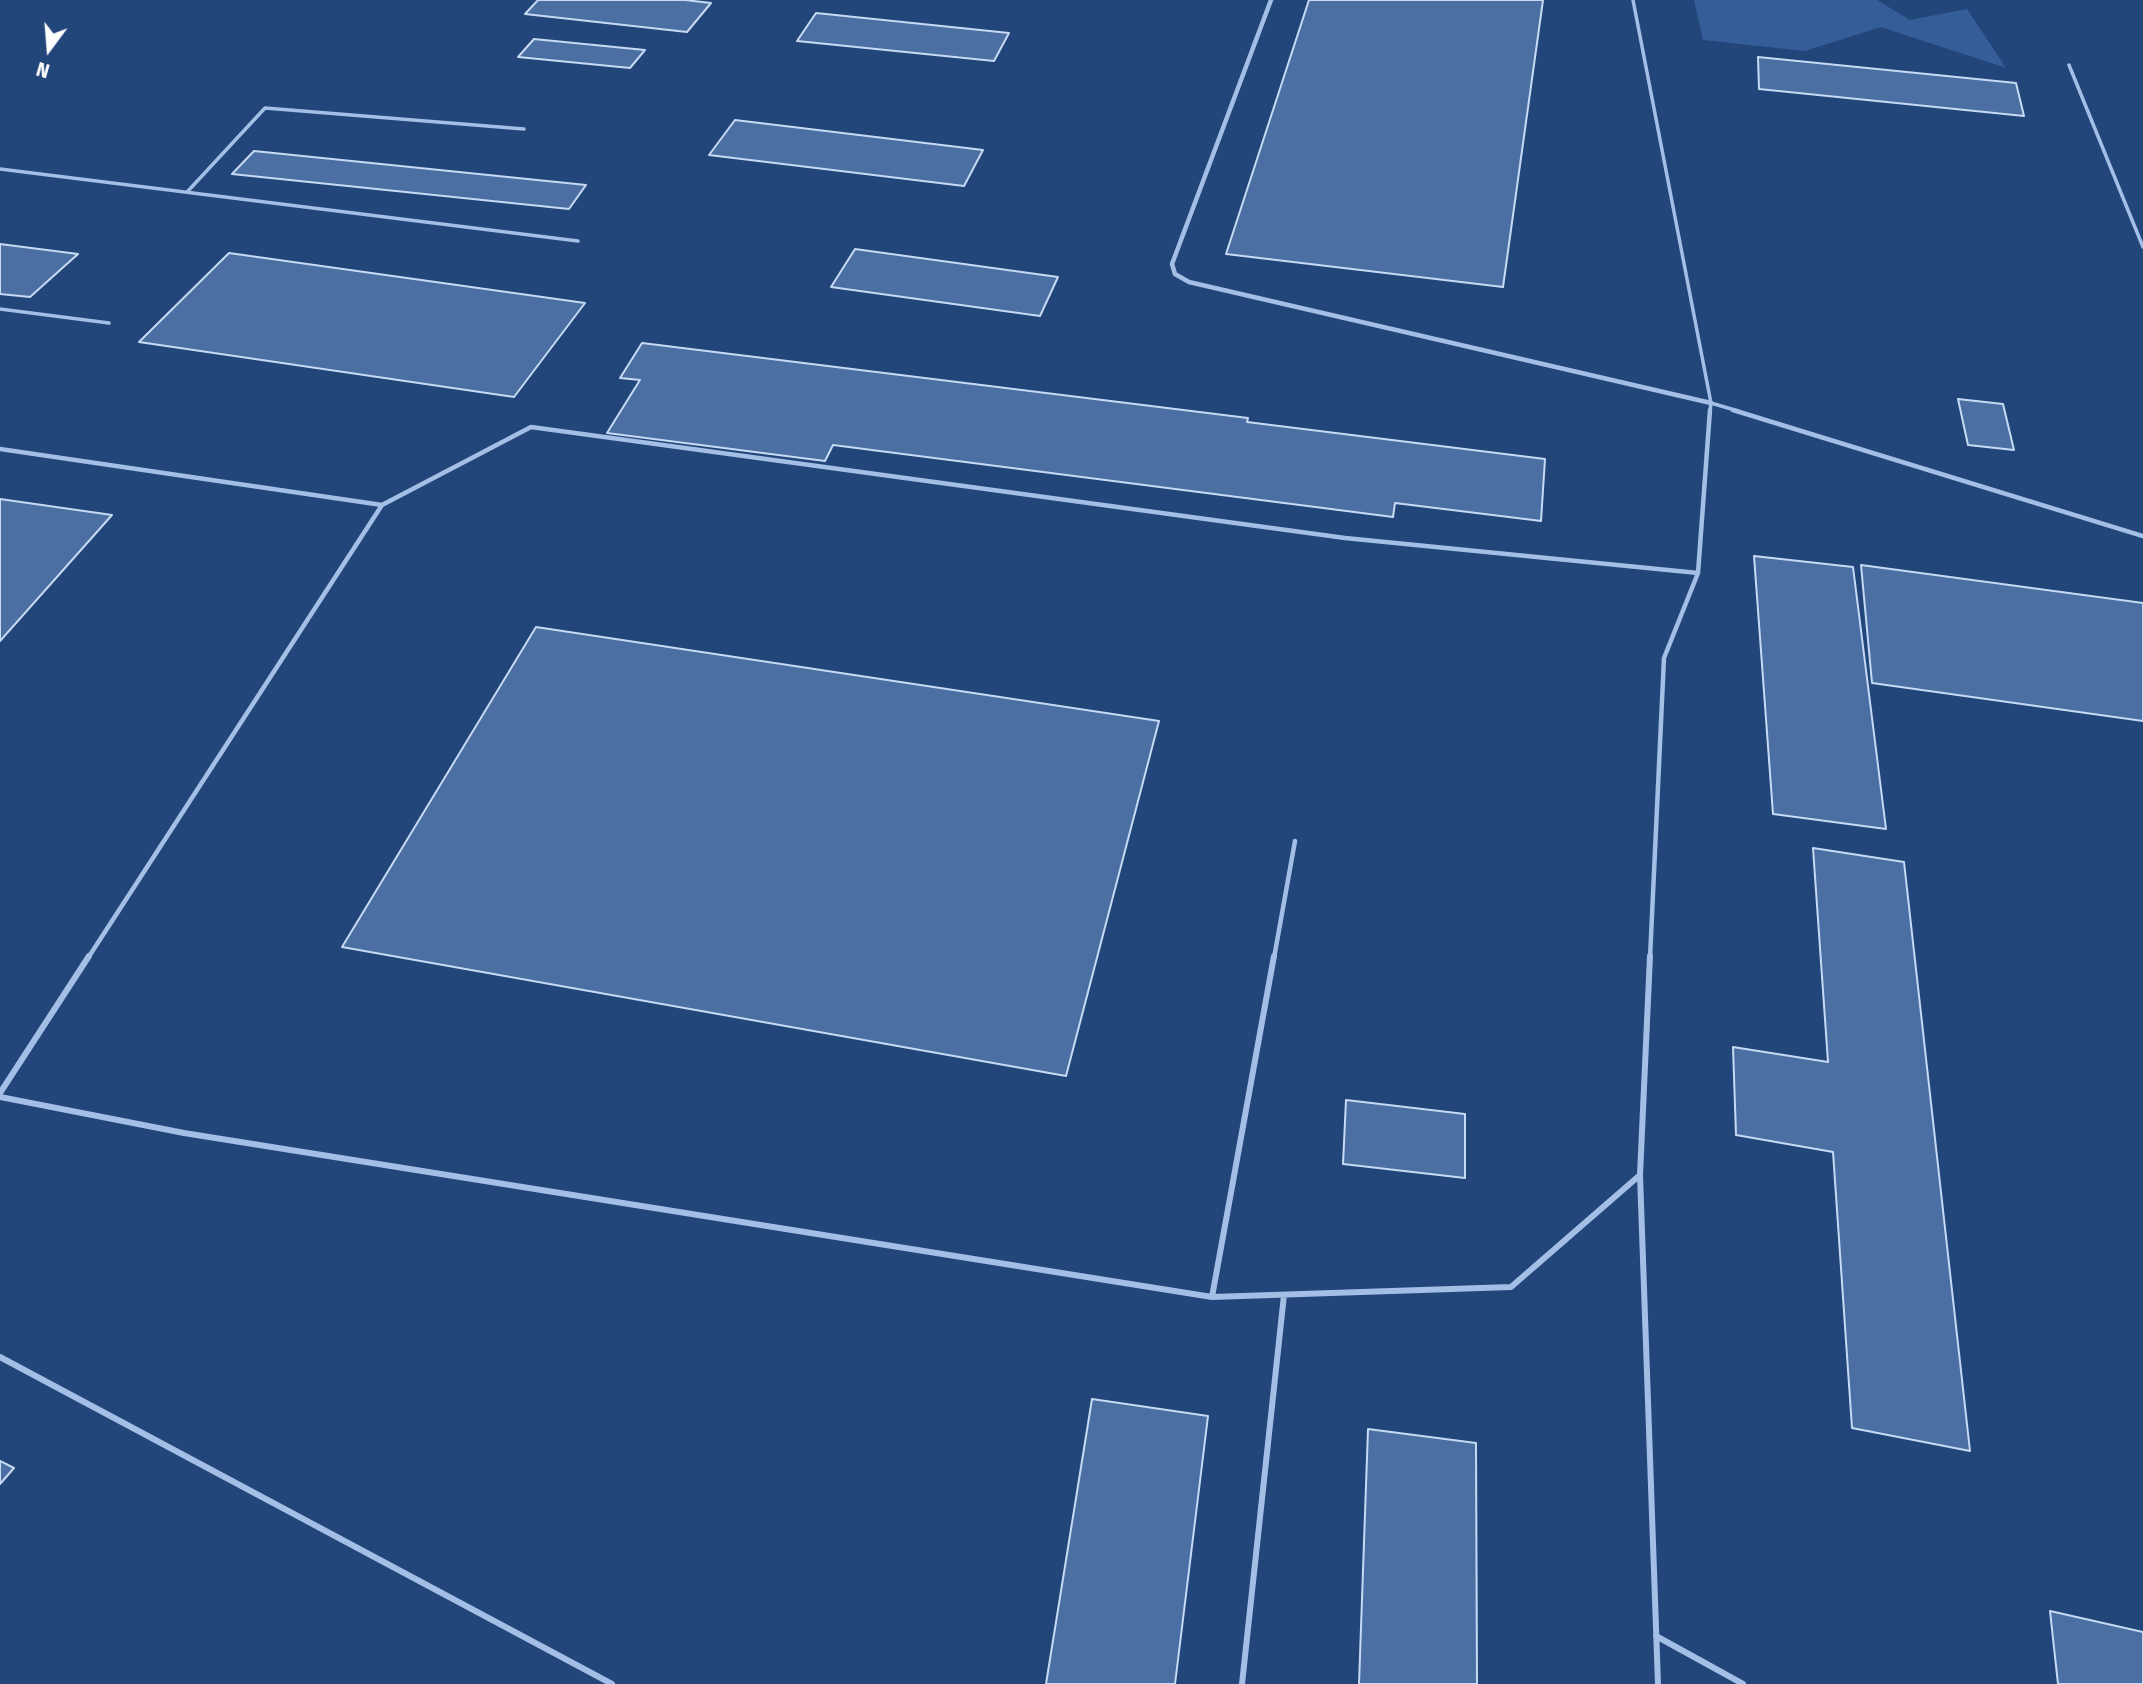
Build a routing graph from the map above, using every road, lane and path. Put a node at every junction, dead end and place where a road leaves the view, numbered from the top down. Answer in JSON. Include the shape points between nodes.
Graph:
{"nodes":[{"id":1,"x":1271,"y":0,"type":"edge"},
{"id":2,"x":1633,"y":0,"type":"edge"},
{"id":3,"x":2069,"y":65,"type":"dead end"},
{"id":4,"x":524,"y":129,"type":"dead end"},
{"id":5,"x":0,"y":169,"type":"edge"},
{"id":6,"x":188,"y":191,"type":"junction"},
{"id":7,"x":578,"y":241,"type":"dead end"},
{"id":8,"x":2143,"y":247,"type":"edge"},
{"id":9,"x":0,"y":309,"type":"edge"},
{"id":10,"x":109,"y":323,"type":"dead end"},
{"id":11,"x":1711,"y":403,"type":"junction"},
{"id":12,"x":0,"y":449,"type":"edge"},
{"id":13,"x":382,"y":505,"type":"junction"},
{"id":14,"x":2143,"y":536,"type":"edge"},
{"id":15,"x":1698,"y":573,"type":"junction"},
{"id":16,"x":1295,"y":841,"type":"dead end"},
{"id":17,"x":0,"y":1095,"type":"edge"},
{"id":18,"x":1640,"y":1175,"type":"junction"},
{"id":19,"x":1284,"y":1295,"type":"junction"},
{"id":20,"x":1212,"y":1297,"type":"junction"},
{"id":21,"x":0,"y":1357,"type":"edge"},
{"id":22,"x":1656,"y":1636,"type":"junction"},
{"id":23,"x":612,"y":1684,"type":"edge"},
{"id":24,"x":1242,"y":1684,"type":"edge"},
{"id":25,"x":1658,"y":1684,"type":"edge"},
{"id":26,"x":1743,"y":1684,"type":"edge"}],
"edges":[{"from":1,"to":11,"type":"street","via":[[1172,264],[1175,274],[1189,282]]},
{"from":2,"to":11,"type":"lane"},
{"from":3,"to":8,"type":"lane"},
{"from":4,"to":6,"type":"lane","via":[[265,108]]},
{"from":5,"to":6,"type":"lane"},
{"from":6,"to":7,"type":"lane"},
{"from":9,"to":10,"type":"lane"},
{"from":11,"to":14,"type":"lane"},
{"from":11,"to":15,"type":"lane"},
{"from":12,"to":13,"type":"lane"},
{"from":13,"to":15,"type":"lane","via":[[531,427],[1345,538]]},
{"from":13,"to":17,"type":"lane"},
{"from":15,"to":18,"type":"lane","via":[[1664,658]]},
{"from":16,"to":20,"type":"lane"},
{"from":17,"to":20,"type":"lane","via":[[198,1136]]},
{"from":18,"to":19,"type":"lane","via":[[1511,1287]]},
{"from":18,"to":22,"type":"lane"},
{"from":19,"to":20,"type":"lane"},
{"from":19,"to":24,"type":"lane"},
{"from":21,"to":23,"type":"lane"},
{"from":22,"to":25,"type":"lane"},
{"from":22,"to":26,"type":"lane"}]}
